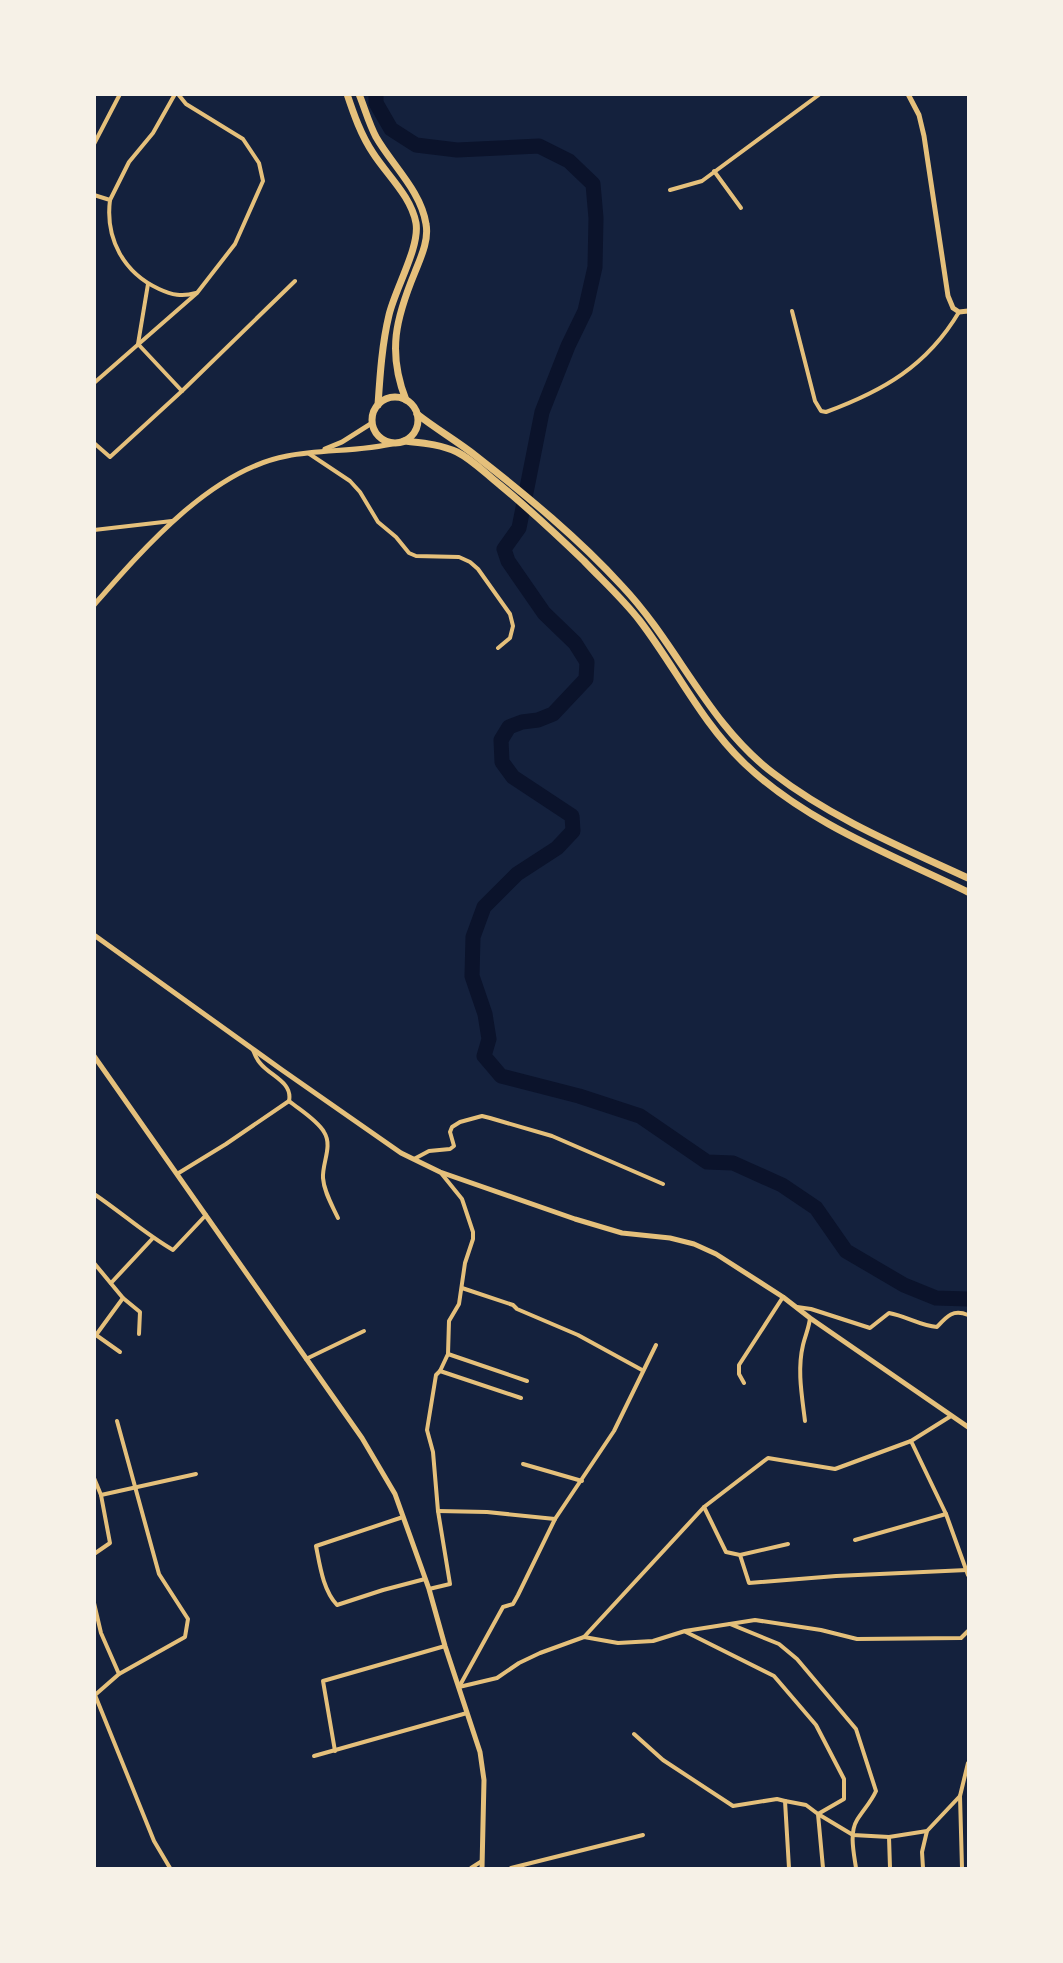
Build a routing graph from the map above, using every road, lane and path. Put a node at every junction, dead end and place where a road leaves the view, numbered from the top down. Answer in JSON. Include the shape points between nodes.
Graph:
{"nodes":[{"id":1,"x":120,"y":94,"type":"edge"},
{"id":2,"x":176,"y":94,"type":"edge"},
{"id":3,"x":347,"y":94,"type":"edge"},
{"id":4,"x":359,"y":94,"type":"edge"},
{"id":5,"x":820,"y":94,"type":"edge"},
{"id":6,"x":908,"y":94,"type":"edge"},
{"id":7,"x":94,"y":144,"type":"edge"},
{"id":8,"x":714,"y":171,"type":"junction"},
{"id":9,"x":670,"y":190,"type":"dead end"},
{"id":10,"x":94,"y":195,"type":"edge"},
{"id":11,"x":110,"y":200,"type":"junction"},
{"id":12,"x":741,"y":208,"type":"dead end"},
{"id":13,"x":295,"y":281,"type":"dead end"},
{"id":14,"x":148,"y":284,"type":"junction"},
{"id":15,"x":197,"y":293,"type":"junction"},
{"id":16,"x":792,"y":310,"type":"dead end"},
{"id":17,"x":969,"y":311,"type":"edge"},
{"id":18,"x":959,"y":312,"type":"junction"},
{"id":19,"x":138,"y":344,"type":"junction"},
{"id":20,"x":94,"y":383,"type":"edge"},
{"id":21,"x":182,"y":391,"type":"junction"},
{"id":22,"x":406,"y":400,"type":"junction"},
{"id":23,"x":378,"y":405,"type":"junction"},
{"id":24,"x":417,"y":414,"type":"junction"},
{"id":25,"x":372,"y":423,"type":"junction"},
{"id":26,"x":400,"y":442,"type":"junction"},
{"id":27,"x":94,"y":443,"type":"edge"},
{"id":28,"x":321,"y":451,"type":"junction"},
{"id":29,"x":308,"y":453,"type":"junction"},
{"id":30,"x":518,"y":495,"type":"junction"},
{"id":31,"x":173,"y":521,"type":"junction"},
{"id":32,"x":94,"y":530,"type":"edge"},
{"id":33,"x":94,"y":605,"type":"edge"},
{"id":34,"x":498,"y":648,"type":"dead end"},
{"id":35,"x":969,"y":878,"type":"edge"},
{"id":36,"x":969,"y":892,"type":"edge"},
{"id":37,"x":94,"y":934,"type":"edge"},
{"id":38,"x":252,"y":1048,"type":"junction"},
{"id":39,"x":94,"y":1056,"type":"edge"},
{"id":40,"x":289,"y":1101,"type":"junction"},
{"id":41,"x":414,"y":1159,"type":"junction"},
{"id":42,"x":440,"y":1172,"type":"junction"},
{"id":43,"x":177,"y":1174,"type":"junction"},
{"id":44,"x":663,"y":1184,"type":"dead end"},
{"id":45,"x":94,"y":1194,"type":"edge"},
{"id":46,"x":206,"y":1215,"type":"junction"},
{"id":47,"x":338,"y":1218,"type":"dead end"},
{"id":48,"x":153,"y":1238,"type":"junction"},
{"id":49,"x":94,"y":1263,"type":"edge"},
{"id":50,"x":111,"y":1283,"type":"junction"},
{"id":51,"x":462,"y":1288,"type":"junction"},
{"id":52,"x":123,"y":1298,"type":"junction"},
{"id":53,"x":783,"y":1298,"type":"junction"},
{"id":54,"x":796,"y":1306,"type":"junction"},
{"id":55,"x":969,"y":1315,"type":"edge"},
{"id":56,"x":810,"y":1318,"type":"junction"},
{"id":57,"x":364,"y":1330,"type":"dead end"},
{"id":58,"x":139,"y":1334,"type":"dead end"},
{"id":59,"x":656,"y":1345,"type":"dead end"},
{"id":60,"x":120,"y":1352,"type":"dead end"},
{"id":61,"x":448,"y":1354,"type":"junction"},
{"id":62,"x":306,"y":1359,"type":"junction"},
{"id":63,"x":642,"y":1370,"type":"junction"},
{"id":64,"x":440,"y":1371,"type":"junction"},
{"id":65,"x":527,"y":1381,"type":"dead end"},
{"id":66,"x":744,"y":1383,"type":"dead end"},
{"id":67,"x":521,"y":1398,"type":"dead end"},
{"id":68,"x":951,"y":1416,"type":"junction"},
{"id":69,"x":117,"y":1421,"type":"dead end"},
{"id":70,"x":805,"y":1421,"type":"dead end"},
{"id":71,"x":969,"y":1427,"type":"edge"},
{"id":72,"x":911,"y":1441,"type":"junction"},
{"id":73,"x":523,"y":1464,"type":"dead end"},
{"id":74,"x":196,"y":1474,"type":"dead end"},
{"id":75,"x":94,"y":1478,"type":"edge"},
{"id":76,"x":582,"y":1481,"type":"junction"},
{"id":77,"x":135,"y":1488,"type":"junction"},
{"id":78,"x":101,"y":1495,"type":"junction"},
{"id":79,"x":704,"y":1506,"type":"junction"},
{"id":80,"x":438,"y":1511,"type":"junction"},
{"id":81,"x":946,"y":1514,"type":"junction"},
{"id":82,"x":403,"y":1517,"type":"junction"},
{"id":83,"x":555,"y":1520,"type":"junction"},
{"id":84,"x":855,"y":1540,"type":"dead end"},
{"id":85,"x":788,"y":1544,"type":"dead end"},
{"id":86,"x":94,"y":1554,"type":"edge"},
{"id":87,"x":741,"y":1555,"type":"junction"},
{"id":88,"x":967,"y":1569,"type":"edge"},
{"id":89,"x":969,"y":1575,"type":"edge"},
{"id":90,"x":426,"y":1579,"type":"junction"},
{"id":91,"x":429,"y":1589,"type":"junction"},
{"id":92,"x":94,"y":1603,"type":"edge"},
{"id":93,"x":729,"y":1623,"type":"junction"},
{"id":94,"x":685,"y":1631,"type":"junction"},
{"id":95,"x":969,"y":1631,"type":"edge"},
{"id":96,"x":584,"y":1636,"type":"junction"},
{"id":97,"x":445,"y":1646,"type":"junction"},
{"id":98,"x":119,"y":1674,"type":"junction"},
{"id":99,"x":459,"y":1688,"type":"junction"},
{"id":100,"x":467,"y":1713,"type":"junction"},
{"id":101,"x":634,"y":1734,"type":"dead end"},
{"id":102,"x":335,"y":1751,"type":"junction"},
{"id":103,"x":314,"y":1756,"type":"dead end"},
{"id":104,"x":969,"y":1763,"type":"edge"},
{"id":105,"x":960,"y":1796,"type":"junction"},
{"id":106,"x":785,"y":1801,"type":"junction"},
{"id":107,"x":818,"y":1814,"type":"junction"},
{"id":108,"x":927,"y":1831,"type":"junction"},
{"id":109,"x":643,"y":1835,"type":"dead end"},
{"id":110,"x":853,"y":1835,"type":"junction"},
{"id":111,"x":889,"y":1837,"type":"junction"},
{"id":112,"x":482,"y":1861,"type":"junction"},
{"id":113,"x":170,"y":1869,"type":"edge"},
{"id":114,"x":471,"y":1869,"type":"edge"},
{"id":115,"x":482,"y":1869,"type":"edge"},
{"id":116,"x":511,"y":1869,"type":"edge"},
{"id":117,"x":789,"y":1869,"type":"edge"},
{"id":118,"x":823,"y":1869,"type":"edge"},
{"id":119,"x":856,"y":1869,"type":"edge"},
{"id":120,"x":890,"y":1869,"type":"edge"},
{"id":121,"x":923,"y":1869,"type":"edge"},
{"id":122,"x":962,"y":1869,"type":"edge"}],
"edges":[{"from":1,"to":7,"type":"street"},
{"from":2,"to":11,"type":"street","via":[[153,133],[129,162]]},
{"from":2,"to":15,"type":"street","via":[[243,139],[258,163],[263,181],[235,244]]},
{"from":3,"to":23,"type":"highway","via":[[367,144],[407,202],[416,223],[415,242],[386,330]]},
{"from":4,"to":22,"type":"highway","via":[[376,137],[422,207],[426,225],[426,240],[395,338],[395,362]]},
{"from":5,"to":8,"type":"street"},
{"from":6,"to":18,"type":"street","via":[[924,136],[948,296]]},
{"from":8,"to":9,"type":"street","via":[[702,181]]},
{"from":8,"to":12,"type":"street"},
{"from":10,"to":11,"type":"street"},
{"from":11,"to":14,"type":"street","via":[[115,245],[131,269]]},
{"from":13,"to":21,"type":"street"},
{"from":14,"to":15,"type":"street","via":[[178,295]]},
{"from":14,"to":19,"type":"street"},
{"from":15,"to":19,"type":"street"},
{"from":16,"to":18,"type":"street","via":[[815,401],[826,412],[912,369],[948,331]]},
{"from":17,"to":18,"type":"street"},
{"from":19,"to":20,"type":"street"},
{"from":19,"to":21,"type":"street"},
{"from":21,"to":27,"type":"street","via":[[110,457]]},
{"from":22,"to":23,"type":"highway","via":[[391,398]]},
{"from":22,"to":24,"type":"highway"},
{"from":23,"to":25,"type":"highway"},
{"from":24,"to":26,"type":"highway","via":[[414,433]]},
{"from":24,"to":30,"type":"highway","via":[[474,455]]},
{"from":25,"to":26,"type":"highway","via":[[383,440]]},
{"from":25,"to":28,"type":"street"},
{"from":26,"to":28,"type":"street"},
{"from":26,"to":30,"type":"highway","via":[[432,444],[457,453]]},
{"from":28,"to":29,"type":"street"},
{"from":29,"to":31,"type":"street","via":[[262,463],[241,473],[197,500]]},
{"from":29,"to":34,"type":"street","via":[[350,481],[375,519],[409,554],[459,557],[474,565],[513,620],[510,638]]},
{"from":30,"to":35,"type":"highway","via":[[538,506],[622,586],[659,631],[720,719],[772,773],[816,803],[876,835]]},
{"from":30,"to":36,"type":"highway","via":[[626,604],[705,720],[757,776],[810,813]]},
{"from":31,"to":32,"type":"street"},
{"from":31,"to":33,"type":"street"},
{"from":37,"to":38,"type":"street"},
{"from":38,"to":40,"type":"street","via":[[261,1065],[287,1087]]},
{"from":38,"to":41,"type":"street","via":[[366,1130]]},
{"from":39,"to":43,"type":"street"},
{"from":40,"to":43,"type":"street"},
{"from":40,"to":47,"type":"street","via":[[326,1136],[323,1179]]},
{"from":41,"to":42,"type":"street"},
{"from":41,"to":44,"type":"street","via":[[429,1151],[450,1149],[454,1146],[452,1127],[482,1116],[552,1136]]},
{"from":42,"to":51,"type":"street","via":[[462,1199],[473,1232]]},
{"from":42,"to":53,"type":"street","via":[[622,1233],[694,1244]]},
{"from":43,"to":46,"type":"street"},
{"from":45,"to":48,"type":"street"},
{"from":46,"to":48,"type":"street","via":[[173,1250]]},
{"from":46,"to":62,"type":"street"},
{"from":48,"to":50,"type":"street"},
{"from":49,"to":50,"type":"street"},
{"from":50,"to":52,"type":"street"},
{"from":51,"to":61,"type":"street","via":[[459,1304],[449,1321]]},
{"from":51,"to":63,"type":"street","via":[[513,1305]]},
{"from":52,"to":58,"type":"street","via":[[140,1312]]},
{"from":52,"to":60,"type":"street","via":[[96,1335]]},
{"from":53,"to":54,"type":"street"},
{"from":53,"to":66,"type":"street","via":[[739,1365]]},
{"from":54,"to":55,"type":"street","via":[[870,1328],[890,1313],[937,1327],[948,1315]]},
{"from":54,"to":56,"type":"street"},
{"from":56,"to":68,"type":"street"},
{"from":56,"to":70,"type":"street","via":[[800,1383]]},
{"from":57,"to":62,"type":"street"},
{"from":59,"to":63,"type":"street"},
{"from":61,"to":64,"type":"street"},
{"from":61,"to":65,"type":"street"},
{"from":62,"to":82,"type":"street","via":[[362,1438],[395,1494]]},
{"from":63,"to":76,"type":"street","via":[[614,1431]]},
{"from":64,"to":67,"type":"street"},
{"from":64,"to":80,"type":"street","via":[[436,1375],[427,1430]]},
{"from":68,"to":71,"type":"street"},
{"from":68,"to":72,"type":"street"},
{"from":69,"to":77,"type":"street"},
{"from":72,"to":79,"type":"street","via":[[835,1469],[768,1458]]},
{"from":72,"to":81,"type":"street"},
{"from":73,"to":76,"type":"street"},
{"from":74,"to":77,"type":"street"},
{"from":75,"to":78,"type":"street"},
{"from":76,"to":83,"type":"street"},
{"from":77,"to":78,"type":"street"},
{"from":77,"to":98,"type":"street","via":[[159,1574],[188,1619],[185,1637]]},
{"from":78,"to":86,"type":"street","via":[[110,1543]]},
{"from":79,"to":87,"type":"street","via":[[726,1552]]},
{"from":79,"to":96,"type":"street"},
{"from":80,"to":83,"type":"street"},
{"from":80,"to":91,"type":"street","via":[[450,1584]]},
{"from":81,"to":84,"type":"street"},
{"from":81,"to":88,"type":"street"},
{"from":82,"to":90,"type":"street"},
{"from":82,"to":90,"type":"street","via":[[316,1546],[324,1581],[337,1605]]},
{"from":83,"to":99,"type":"street","via":[[513,1604],[503,1607]]},
{"from":85,"to":87,"type":"street"},
{"from":87,"to":88,"type":"street","via":[[749,1583]]},
{"from":88,"to":89,"type":"street"},
{"from":90,"to":91,"type":"street"},
{"from":91,"to":97,"type":"street"},
{"from":92,"to":98,"type":"street","via":[[101,1633]]},
{"from":93,"to":94,"type":"street"},
{"from":93,"to":95,"type":"street","via":[[755,1620],[857,1639],[886,1640],[961,1638]]},
{"from":93,"to":110,"type":"street","via":[[778,1644],[797,1659],[856,1729],[876,1791],[855,1822]]},
{"from":94,"to":96,"type":"street","via":[[653,1641],[618,1643]]},
{"from":94,"to":107,"type":"street","via":[[774,1676],[816,1725],[844,1779],[844,1799]]},
{"from":96,"to":99,"type":"street","via":[[519,1663],[497,1678]]},
{"from":97,"to":99,"type":"street"},
{"from":97,"to":102,"type":"street","via":[[322,1681]]},
{"from":98,"to":113,"type":"street","via":[[95,1695],[154,1841]]},
{"from":99,"to":100,"type":"street"},
{"from":100,"to":102,"type":"street"},
{"from":100,"to":112,"type":"street","via":[[480,1752],[484,1780]]},
{"from":101,"to":106,"type":"street","via":[[663,1760],[733,1806]]},
{"from":102,"to":103,"type":"street"},
{"from":104,"to":105,"type":"street"},
{"from":105,"to":108,"type":"street"},
{"from":105,"to":122,"type":"street"},
{"from":106,"to":107,"type":"street","via":[[806,1804]]},
{"from":106,"to":117,"type":"street"},
{"from":107,"to":110,"type":"street"},
{"from":107,"to":118,"type":"street"},
{"from":108,"to":111,"type":"street"},
{"from":108,"to":121,"type":"street"},
{"from":109,"to":116,"type":"street"},
{"from":110,"to":111,"type":"street"},
{"from":110,"to":119,"type":"street"},
{"from":111,"to":120,"type":"street"},
{"from":112,"to":114,"type":"street"},
{"from":112,"to":115,"type":"street"}]}
